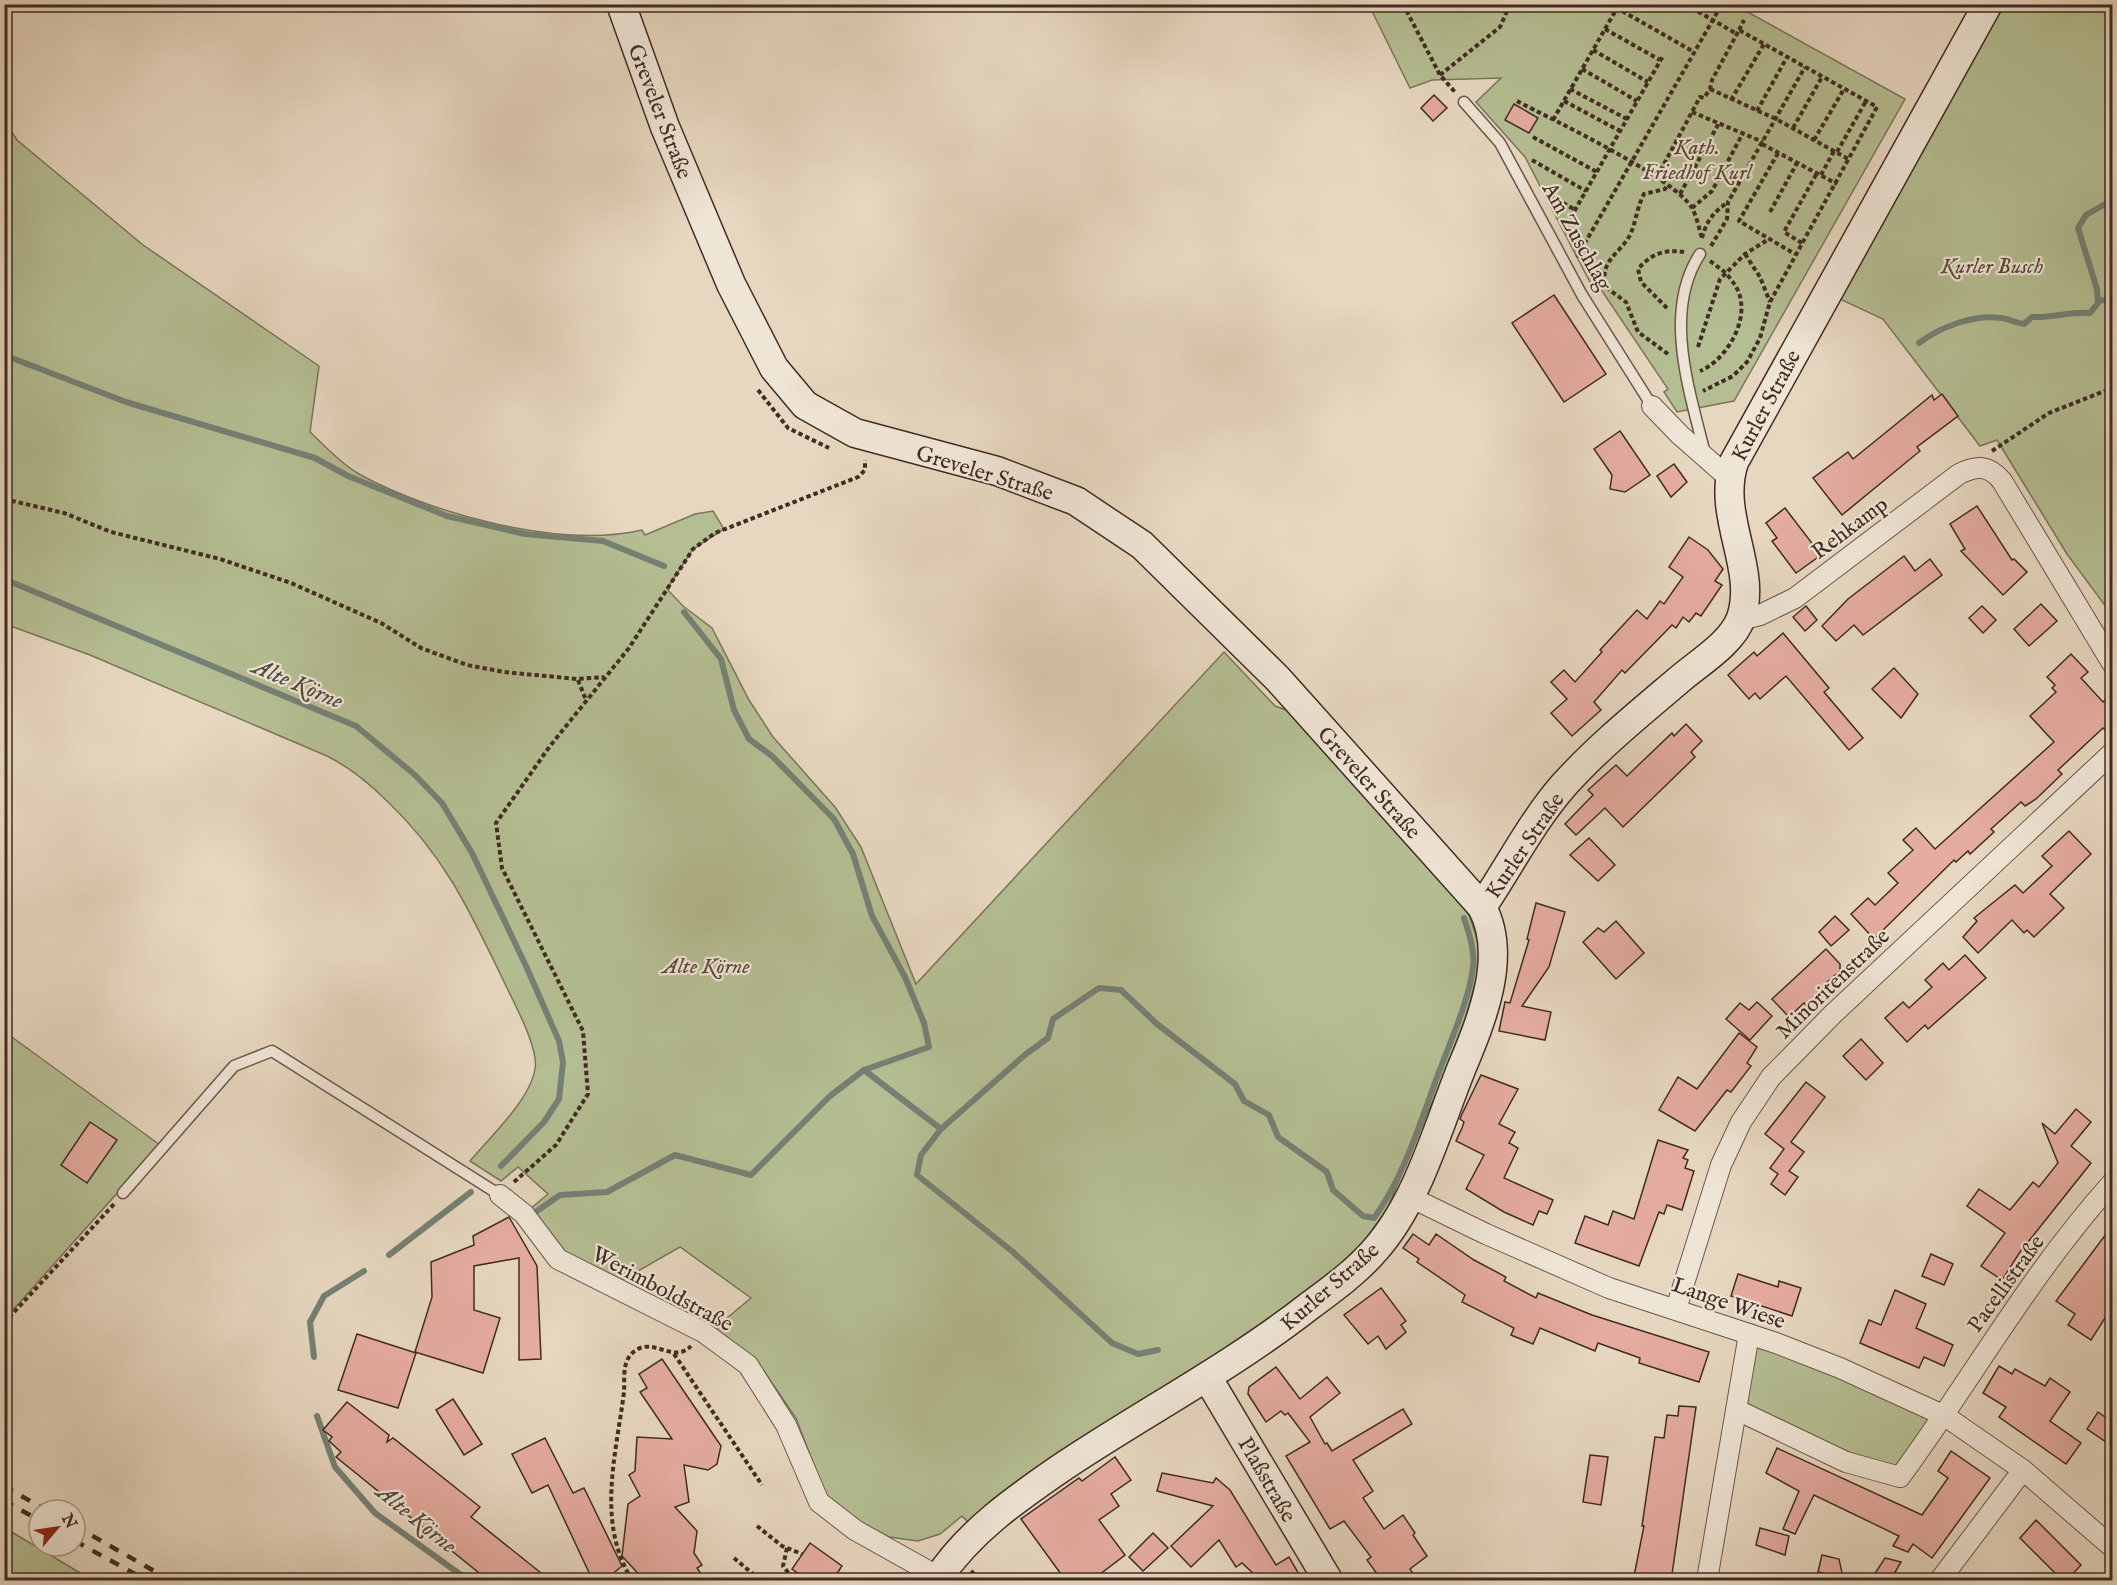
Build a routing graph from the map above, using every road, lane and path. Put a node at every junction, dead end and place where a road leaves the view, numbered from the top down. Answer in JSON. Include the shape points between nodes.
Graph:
{"nodes":[{"id":1,"x":621,"y":4,"type":"edge"},
{"id":2,"x":1403,"y":4,"type":"edge"},
{"id":3,"x":1510,"y":4,"type":"edge"},
{"id":4,"x":1685,"y":4,"type":"edge"},
{"id":5,"x":1722,"y":4,"type":"edge"},
{"id":6,"x":1988,"y":4,"type":"edge"},
{"id":7,"x":1618,"y":6,"type":"edge"},
{"id":8,"x":1744,"y":20,"type":"dead end"},
{"id":9,"x":1713,"y":21,"type":"junction"},
{"id":10,"x":1605,"y":29,"type":"junction"},
{"id":11,"x":1738,"y":32,"type":"junction"},
{"id":12,"x":1764,"y":44,"type":"junction"},
{"id":13,"x":1593,"y":50,"type":"junction"},
{"id":14,"x":1694,"y":52,"type":"junction"},
{"id":15,"x":1787,"y":57,"type":"junction"},
{"id":16,"x":1805,"y":67,"type":"junction"},
{"id":17,"x":1582,"y":69,"type":"junction"},
{"id":18,"x":1440,"y":75,"type":"junction"},
{"id":19,"x":1822,"y":77,"type":"junction"},
{"id":20,"x":1648,"y":82,"type":"junction"},
{"id":21,"x":1570,"y":89,"type":"junction"},
{"id":22,"x":1710,"y":89,"type":"junction"},
{"id":23,"x":1844,"y":89,"type":"junction"},
{"id":24,"x":1731,"y":100,"type":"junction"},
{"id":25,"x":1517,"y":101,"type":"dead end"},
{"id":26,"x":1564,"y":101,"type":"junction"},
{"id":27,"x":1637,"y":101,"type":"junction"},
{"id":28,"x":1866,"y":101,"type":"junction"},
{"id":29,"x":1464,"y":102,"type":"joint"},
{"id":30,"x":1757,"y":111,"type":"junction"},
{"id":31,"x":1692,"y":112,"type":"junction"},
{"id":32,"x":1627,"y":119,"type":"junction"},
{"id":33,"x":1776,"y":119,"type":"junction"},
{"id":34,"x":1553,"y":121,"type":"junction"},
{"id":35,"x":1719,"y":123,"type":"junction"},
{"id":36,"x":1792,"y":128,"type":"junction"},
{"id":37,"x":1620,"y":130,"type":"junction"},
{"id":38,"x":1743,"y":133,"type":"junction"},
{"id":39,"x":1533,"y":137,"type":"dead end"},
{"id":40,"x":1814,"y":140,"type":"junction"},
{"id":41,"x":1763,"y":143,"type":"junction"},
{"id":42,"x":1609,"y":151,"type":"junction"},
{"id":43,"x":1835,"y":152,"type":"junction"},
{"id":44,"x":1778,"y":153,"type":"junction"},
{"id":45,"x":1532,"y":160,"type":"dead end"},
{"id":46,"x":1850,"y":160,"type":"junction"},
{"id":47,"x":1631,"y":163,"type":"junction"},
{"id":48,"x":1797,"y":163,"type":"junction"},
{"id":49,"x":1597,"y":172,"type":"junction"},
{"id":50,"x":1819,"y":174,"type":"junction"},
{"id":51,"x":1657,"y":177,"type":"junction"},
{"id":52,"x":1837,"y":184,"type":"junction"},
{"id":53,"x":1668,"y":185,"type":"junction"},
{"id":54,"x":1586,"y":191,"type":"junction"},
{"id":55,"x":1680,"y":194,"type":"junction"},
{"id":56,"x":1550,"y":195,"type":"dead end"},
{"id":57,"x":1728,"y":202,"type":"junction"},
{"id":58,"x":1692,"y":207,"type":"junction"},
{"id":59,"x":1575,"y":210,"type":"junction"},
{"id":60,"x":1770,"y":212,"type":"dead end"},
{"id":61,"x":1567,"y":224,"type":"dead end"},
{"id":62,"x":1702,"y":238,"type":"junction"},
{"id":63,"x":1769,"y":239,"type":"junction"},
{"id":64,"x":1802,"y":243,"type":"junction"},
{"id":65,"x":1700,"y":254,"type":"junction"},
{"id":66,"x":1745,"y":254,"type":"junction"},
{"id":67,"x":1795,"y":254,"type":"junction"},
{"id":68,"x":1567,"y":268,"type":"junction"},
{"id":69,"x":1726,"y":273,"type":"junction"},
{"id":70,"x":1770,"y":302,"type":"junction"},
{"id":71,"x":1680,"y":317,"type":"junction"},
{"id":72,"x":1684,"y":359,"type":"junction"},
{"id":73,"x":1688,"y":376,"type":"junction"},
{"id":74,"x":758,"y":388,"type":"dead end"},
{"id":75,"x":2112,"y":388,"type":"edge"},
{"id":76,"x":1691,"y":395,"type":"junction"},
{"id":77,"x":1653,"y":406,"type":"joint"},
{"id":78,"x":849,"y":447,"type":"junction"},
{"id":79,"x":1705,"y":457,"type":"junction"},
{"id":80,"x":865,"y":461,"type":"junction"},
{"id":81,"x":877,"y":464,"type":"dead end"},
{"id":82,"x":1983,"y":467,"type":"junction"},
{"id":83,"x":1729,"y":478,"type":"junction"},
{"id":84,"x":4,"y":499,"type":"edge"},
{"id":85,"x":1740,"y":620,"type":"junction"},
{"id":86,"x":2112,"y":663,"type":"edge"},
{"id":87,"x":606,"y":676,"type":"junction"},
{"id":88,"x":577,"y":679,"type":"junction"},
{"id":89,"x":586,"y":701,"type":"junction"},
{"id":90,"x":2112,"y":753,"type":"edge"},
{"id":91,"x":1482,"y":907,"type":"junction"},
{"id":92,"x":2112,"y":1183,"type":"edge"},
{"id":93,"x":123,"y":1193,"type":"joint"},
{"id":94,"x":500,"y":1195,"type":"junction"},
{"id":95,"x":1410,"y":1197,"type":"junction"},
{"id":96,"x":1676,"y":1309,"type":"junction"},
{"id":97,"x":4,"y":1323,"type":"edge"},
{"id":98,"x":1749,"y":1334,"type":"junction"},
{"id":99,"x":685,"y":1352,"type":"dead end"},
{"id":100,"x":674,"y":1354,"type":"junction"},
{"id":101,"x":1207,"y":1377,"type":"junction"},
{"id":102,"x":1737,"y":1410,"type":"junction"},
{"id":103,"x":1945,"y":1416,"type":"junction"},
{"id":104,"x":2023,"y":1470,"type":"junction"},
{"id":105,"x":762,"y":1485,"type":"dead end"},
{"id":106,"x":756,"y":1526,"type":"dead end"},
{"id":107,"x":2112,"y":1547,"type":"edge"},
{"id":108,"x":787,"y":1548,"type":"junction"},
{"id":109,"x":802,"y":1554,"type":"dead end"},
{"id":110,"x":734,"y":1558,"type":"dead end"},
{"id":111,"x":4,"y":1575,"type":"edge"},
{"id":112,"x":938,"y":1579,"type":"edge"},
{"id":113,"x":13,"y":1581,"type":"edge"},
{"id":114,"x":632,"y":1581,"type":"edge"},
{"id":115,"x":760,"y":1581,"type":"edge"},
{"id":116,"x":794,"y":1581,"type":"edge"},
{"id":117,"x":1328,"y":1581,"type":"edge"},
{"id":118,"x":1707,"y":1581,"type":"edge"},
{"id":119,"x":1940,"y":1581,"type":"edge"}],
"edges":[{"from":1,"to":78,"type":"main road","name":"Greveler Straße","via":[[665,127],[732,284],[774,368]]},
{"from":2,"to":18,"type":"path"},
{"from":3,"to":18,"type":"path","via":[[1500,27]]},
{"from":4,"to":9,"type":"path"},
{"from":5,"to":9,"type":"path"},
{"from":6,"to":83,"type":"main road","name":"Kurler Straße","via":[[1765,402]]},
{"from":7,"to":10,"type":"path"},
{"from":7,"to":14,"type":"path"},
{"from":8,"to":11,"type":"path"},
{"from":9,"to":11,"type":"path"},
{"from":9,"to":14,"type":"path"},
{"from":10,"to":13,"type":"path"},
{"from":10,"to":20,"type":"path","via":[[1661,58]]},
{"from":11,"to":12,"type":"path"},
{"from":11,"to":22,"type":"path"},
{"from":12,"to":15,"type":"path"},
{"from":12,"to":24,"type":"path"},
{"from":13,"to":17,"type":"path"},
{"from":13,"to":20,"type":"path"},
{"from":14,"to":47,"type":"path"},
{"from":15,"to":16,"type":"path"},
{"from":15,"to":30,"type":"path"},
{"from":16,"to":19,"type":"path"},
{"from":16,"to":33,"type":"path"},
{"from":17,"to":21,"type":"path"},
{"from":17,"to":27,"type":"path"},
{"from":18,"to":29,"type":"path"},
{"from":19,"to":23,"type":"path"},
{"from":19,"to":36,"type":"path"},
{"from":20,"to":27,"type":"path"},
{"from":21,"to":26,"type":"path"},
{"from":21,"to":32,"type":"path"},
{"from":22,"to":24,"type":"path"},
{"from":22,"to":31,"type":"path"},
{"from":23,"to":28,"type":"path"},
{"from":23,"to":40,"type":"path"},
{"from":24,"to":30,"type":"path"},
{"from":25,"to":34,"type":"path"},
{"from":26,"to":34,"type":"path"},
{"from":26,"to":37,"type":"path"},
{"from":27,"to":32,"type":"path"},
{"from":28,"to":43,"type":"path"},
{"from":28,"to":46,"type":"path","via":[[1877,108]]},
{"from":29,"to":68,"type":"lane","name":"Am Zuschlag","via":[[1500,143]]},
{"from":30,"to":33,"type":"path"},
{"from":31,"to":35,"type":"path"},
{"from":31,"to":51,"type":"path"},
{"from":32,"to":37,"type":"path"},
{"from":33,"to":36,"type":"path"},
{"from":33,"to":41,"type":"path"},
{"from":34,"to":42,"type":"path"},
{"from":35,"to":38,"type":"path"},
{"from":35,"to":55,"type":"path"},
{"from":36,"to":40,"type":"path"},
{"from":37,"to":42,"type":"path"},
{"from":38,"to":41,"type":"path"},
{"from":38,"to":58,"type":"path","via":[[1712,191]]},
{"from":39,"to":49,"type":"path"},
{"from":40,"to":43,"type":"path"},
{"from":41,"to":44,"type":"path"},
{"from":41,"to":57,"type":"path"},
{"from":42,"to":47,"type":"path"},
{"from":42,"to":49,"type":"path"},
{"from":43,"to":46,"type":"path"},
{"from":43,"to":50,"type":"path"},
{"from":44,"to":48,"type":"path"},
{"from":44,"to":63,"type":"path","via":[[1738,221]]},
{"from":45,"to":54,"type":"path"},
{"from":46,"to":52,"type":"path"},
{"from":47,"to":51,"type":"path"},
{"from":47,"to":68,"type":"path"},
{"from":48,"to":50,"type":"path"},
{"from":48,"to":60,"type":"path"},
{"from":49,"to":54,"type":"path"},
{"from":50,"to":52,"type":"path"},
{"from":50,"to":64,"type":"path","via":[[1784,232]]},
{"from":51,"to":53,"type":"path"},
{"from":52,"to":64,"type":"path"},
{"from":53,"to":55,"type":"path"},
{"from":53,"to":72,"type":"path","via":[[1644,194],[1628,238],[1607,264],[1604,281],[1626,302],[1645,340],[1670,356]]},
{"from":54,"to":59,"type":"path"},
{"from":55,"to":58,"type":"path"},
{"from":56,"to":59,"type":"path"},
{"from":57,"to":62,"type":"path","via":[[1706,222]]},
{"from":57,"to":65,"type":"path","via":[[1722,231]]},
{"from":58,"to":62,"type":"path"},
{"from":59,"to":61,"type":"path"},
{"from":62,"to":65,"type":"path"},
{"from":63,"to":66,"type":"path"},
{"from":63,"to":67,"type":"path"},
{"from":64,"to":67,"type":"path"},
{"from":65,"to":69,"type":"path"},
{"from":65,"to":71,"type":"lane","via":[[1689,270]]},
{"from":65,"to":71,"type":"path","via":[[1668,250],[1647,258],[1638,269],[1641,282]]},
{"from":66,"to":69,"type":"path"},
{"from":66,"to":70,"type":"path"},
{"from":67,"to":70,"type":"path"},
{"from":68,"to":77,"type":"lane","name":"Am Zuschlag"},
{"from":69,"to":72,"type":"path","via":[[1720,279],[1697,351]]},
{"from":69,"to":73,"type":"path","via":[[1738,289],[1742,304],[1737,328],[1726,351],[1711,366]]},
{"from":70,"to":76,"type":"path","via":[[1760,338],[1747,362],[1726,380]]},
{"from":71,"to":72,"type":"lane"},
{"from":72,"to":73,"type":"lane"},
{"from":73,"to":76,"type":"lane"},
{"from":74,"to":78,"type":"path","via":[[788,428],[817,444]]},
{"from":75,"to":82,"type":"path","via":[[2049,413],[1994,447]]},
{"from":76,"to":79,"type":"lane"},
{"from":77,"to":79,"type":"street","name":"Am Zuschlag"},
{"from":78,"to":80,"type":"path"},
{"from":78,"to":80,"type":"path"},
{"from":78,"to":91,"type":"main road","name":"Greveler Straße","via":[[997,471],[1066,497],[1142,545],[1278,679]]},
{"from":79,"to":83,"type":"street","name":"Am Zuschlag"},
{"from":80,"to":81,"type":"path"},
{"from":80,"to":87,"type":"path","via":[[865,470],[858,477],[715,532],[693,549],[629,648]]},
{"from":82,"to":85,"type":"street","name":"Rehkamp","via":[[1959,474],[1795,598]]},
{"from":82,"to":86,"type":"street","via":[[1994,471],[2002,481]]},
{"from":83,"to":85,"type":"main road","name":"Kurler Straße","via":[[1730,518],[1745,587]]},
{"from":84,"to":88,"type":"path","via":[[64,513],[111,532],[220,559],[291,583],[381,623],[421,648],[467,665]]},
{"from":85,"to":91,"type":"main road","name":"Kurler Straße","via":[[1718,647],[1622,729],[1562,787]]},
{"from":87,"to":88,"type":"path"},
{"from":87,"to":89,"type":"path"},
{"from":88,"to":89,"type":"path"},
{"from":89,"to":94,"type":"path","via":[[496,823],[502,868],[583,1031],[588,1094],[556,1145]]},
{"from":90,"to":96,"type":"street","name":"Minoritenstraße","via":[[1771,1077],[1741,1122],[1721,1165]]},
{"from":91,"to":95,"type":"main road","name":"Kurler Straße","via":[[1494,939],[1489,986],[1465,1061]]},
{"from":92,"to":103,"type":"street","name":"Pacellistraße","via":[[2083,1215],[2004,1323]]},
{"from":93,"to":94,"type":"lane","via":[[234,1066],[272,1051]]},
{"from":93,"to":97,"type":"path"},
{"from":94,"to":112,"type":"street","name":"Werimboldstraße","via":[[524,1214],[558,1259],[703,1332],[748,1365],[786,1425],[819,1502],[855,1530]]},
{"from":95,"to":96,"type":"street","name":"Lange Wiese","via":[[1609,1287]]},
{"from":95,"to":101,"type":"main road","name":"Kurler Straße","via":[[1375,1251],[1341,1282],[1250,1351]]},
{"from":96,"to":98,"type":"street","name":"Lange Wiese"},
{"from":98,"to":102,"type":"street"},
{"from":98,"to":103,"type":"street","name":"Lange Wiese","via":[[1840,1368]]},
{"from":99,"to":100,"type":"path"},
{"from":100,"to":105,"type":"path"},
{"from":100,"to":114,"type":"path","via":[[646,1346],[636,1350],[626,1365],[612,1471],[611,1516],[622,1564]]},
{"from":101,"to":112,"type":"main road","name":"Kurler Straße","via":[[1040,1482],[994,1517]]},
{"from":101,"to":117,"type":"main road","name":"Plaßstraße"},
{"from":102,"to":103,"type":"street","name":"Pacellistraße","via":[[1846,1462],[1900,1477]]},
{"from":102,"to":118,"type":"street"},
{"from":103,"to":104,"type":"street","name":"Lange Wiese"},
{"from":104,"to":107,"type":"street","name":"Lange Wiese"},
{"from":104,"to":119,"type":"street"},
{"from":106,"to":108,"type":"path"},
{"from":108,"to":109,"type":"path"},
{"from":108,"to":116,"type":"path","via":[[783,1566]]},
{"from":110,"to":115,"type":"path"},
{"from":111,"to":113,"type":"path"}]}
